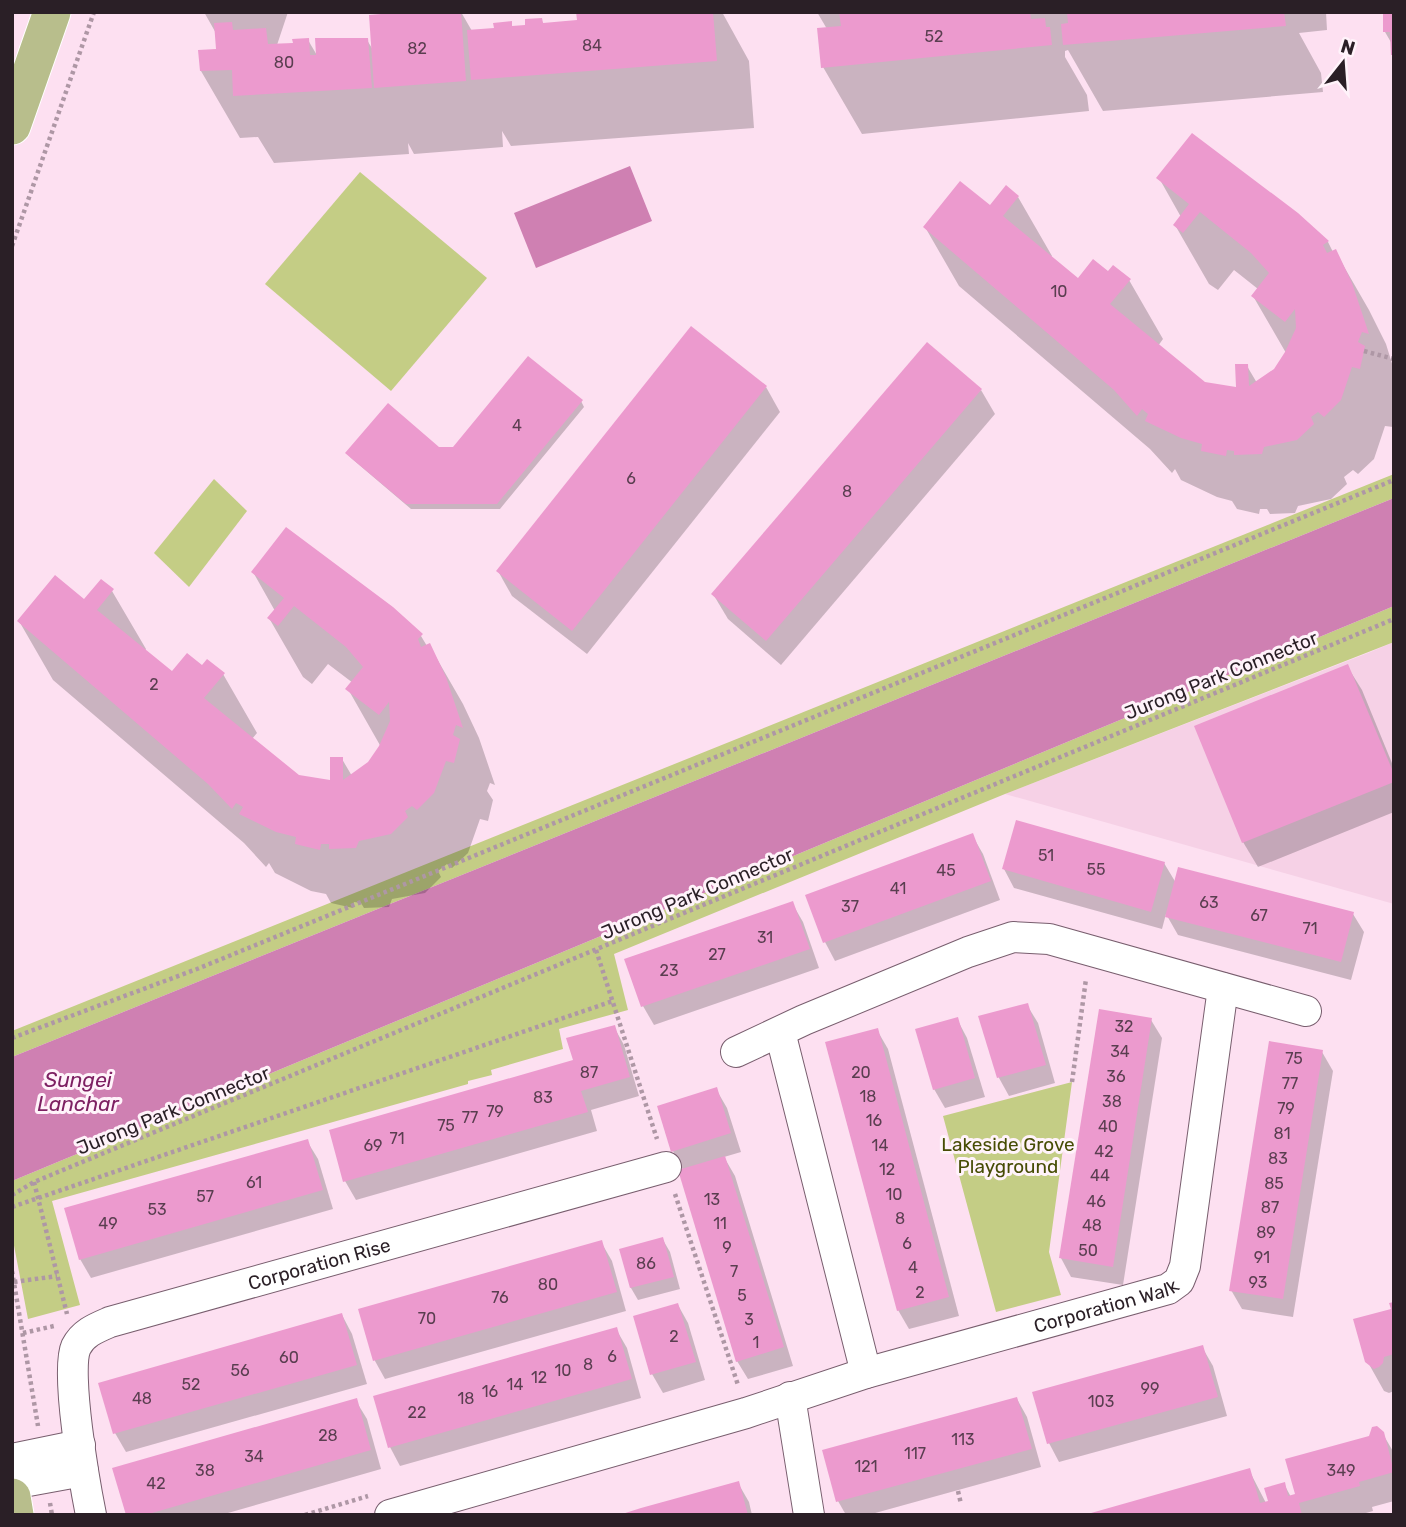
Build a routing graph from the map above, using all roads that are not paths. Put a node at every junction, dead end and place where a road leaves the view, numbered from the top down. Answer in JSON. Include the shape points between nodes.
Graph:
{"nodes":[{"id":1,"x":52,"y":12,"type":"edge"},
{"id":2,"x":12,"y":126,"type":"edge"},
{"id":3,"x":1223,"y":988,"type":"junction"},
{"id":4,"x":1306,"y":1011,"type":"dead end"},
{"id":5,"x":780,"y":1032,"type":"junction"},
{"id":6,"x":736,"y":1052,"type":"dead end"},
{"id":7,"x":666,"y":1167,"type":"dead end"},
{"id":8,"x":866,"y":1373,"type":"junction"},
{"id":9,"x":790,"y":1397,"type":"junction"},
{"id":10,"x":81,"y":1458,"type":"junction"},
{"id":11,"x":12,"y":1459,"type":"edge"},
{"id":12,"x":45,"y":1465,"type":"junction"},
{"id":13,"x":12,"y":1485,"type":"edge"},
{"id":14,"x":12,"y":1497,"type":"edge"},
{"id":15,"x":15,"y":1515,"type":"edge"},
{"id":16,"x":91,"y":1515,"type":"edge"},
{"id":17,"x":390,"y":1515,"type":"edge"},
{"id":18,"x":809,"y":1515,"type":"edge"}],
"edges":[{"from":1,"to":2,"type":"main road"},
{"from":3,"to":4,"type":"street"},
{"from":3,"to":5,"type":"street","via":[[1049,939],[1013,937]]},
{"from":3,"to":8,"type":"street","name":"Corporation Walk","via":[[1185,1266],[1179,1281],[1168,1289]]},
{"from":5,"to":6,"type":"street"},
{"from":5,"to":8,"type":"street"},
{"from":7,"to":10,"type":"street","name":"Corporation Rise","via":[[110,1322],[88,1332],[76,1348],[72,1367]]},
{"from":8,"to":9,"type":"street","name":"Corporation Walk"},
{"from":9,"to":17,"type":"street","name":"Corporation Walk"},
{"from":9,"to":18,"type":"street"},
{"from":10,"to":12,"type":"street"},
{"from":10,"to":16,"type":"street"},
{"from":11,"to":12,"type":"street"},
{"from":12,"to":13,"type":"street"},
{"from":14,"to":15,"type":"main road"}]}
